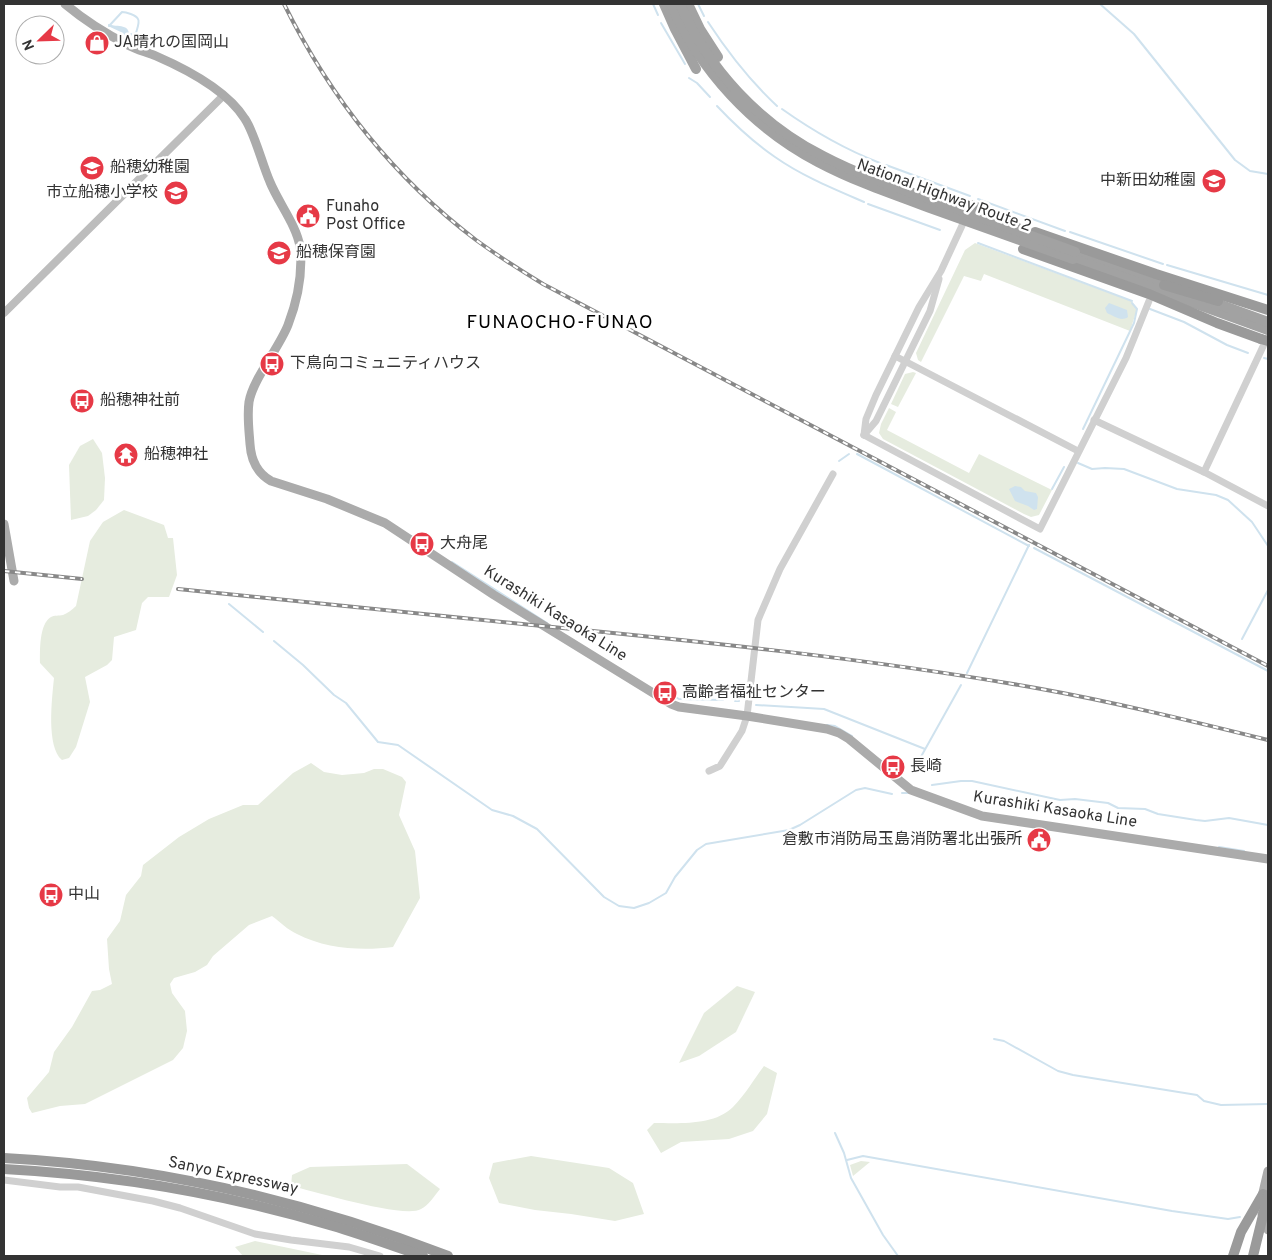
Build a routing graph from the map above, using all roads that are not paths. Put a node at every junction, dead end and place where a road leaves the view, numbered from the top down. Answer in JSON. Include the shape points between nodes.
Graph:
{"nodes":[{"id":1,"x":65,"y":4,"type":"edge"},
{"id":2,"x":664,"y":4,"type":"edge"},
{"id":3,"x":671,"y":4,"type":"edge"},
{"id":4,"x":680,"y":4,"type":"edge"},
{"id":5,"x":688,"y":4,"type":"edge"},
{"id":6,"x":718,"y":57,"type":"dead end"},
{"id":7,"x":696,"y":69,"type":"dead end"},
{"id":8,"x":223,"y":96,"type":"junction"},
{"id":9,"x":972,"y":205,"type":"joint"},
{"id":10,"x":1023,"y":249,"type":"dead end"},
{"id":11,"x":1074,"y":256,"type":"junction"},
{"id":12,"x":941,"y":272,"type":"junction"},
{"id":13,"x":1164,"y":285,"type":"junction"},
{"id":14,"x":1149,"y":301,"type":"dead end"},
{"id":15,"x":1268,"y":310,"type":"edge"},
{"id":16,"x":4,"y":314,"type":"edge"},
{"id":17,"x":1268,"y":316,"type":"edge"},
{"id":18,"x":1268,"y":322,"type":"edge"},
{"id":19,"x":1266,"y":342,"type":"edge"},
{"id":20,"x":895,"y":356,"type":"junction"},
{"id":21,"x":906,"y":362,"type":"junction"},
{"id":22,"x":1094,"y":420,"type":"junction"},
{"id":23,"x":864,"y":435,"type":"junction"},
{"id":24,"x":1078,"y":451,"type":"junction"},
{"id":25,"x":1204,"y":472,"type":"junction"},
{"id":26,"x":833,"y":474,"type":"dead end"},
{"id":27,"x":1268,"y":506,"type":"edge"},
{"id":28,"x":4,"y":524,"type":"edge"},
{"id":29,"x":14,"y":581,"type":"dead end"},
{"id":30,"x":747,"y":716,"type":"junction"},
{"id":31,"x":709,"y":771,"type":"dead end"},
{"id":32,"x":1268,"y":859,"type":"edge"},
{"id":33,"x":4,"y":1158,"type":"edge"},
{"id":34,"x":4,"y":1169,"type":"edge"},
{"id":35,"x":1268,"y":1171,"type":"edge"},
{"id":36,"x":4,"y":1180,"type":"edge"},
{"id":37,"x":1265,"y":1194,"type":"edge"},
{"id":38,"x":1265,"y":1212,"type":"edge"},
{"id":39,"x":1251,"y":1216,"type":"junction"},
{"id":40,"x":1268,"y":1230,"type":"edge"},
{"id":41,"x":380,"y":1256,"type":"edge"},
{"id":42,"x":422,"y":1256,"type":"edge"},
{"id":43,"x":448,"y":1256,"type":"edge"},
{"id":44,"x":1233,"y":1256,"type":"edge"},
{"id":45,"x":1253,"y":1256,"type":"edge"}],
"edges":[{"from":1,"to":8,"type":"main road","name":"Kurashiki Kasaoka Line","via":[[129,46],[171,63],[206,82]]},
{"from":2,"to":7,"type":"highway"},
{"from":3,"to":11,"type":"highway","name":"National Highway Route 2","bridge":true,"via":[[695,50],[720,83],[763,126],[799,151],[881,190]]},
{"from":4,"to":11,"type":"highway","name":"National Highway Route 2","bridge":true,"via":[[703,46],[735,89],[769,121],[803,145],[877,180]]},
{"from":5,"to":6,"type":"highway"},
{"from":8,"to":16,"type":"main road"},
{"from":8,"to":30,"type":"main road","name":"Kurashiki Kasaoka Line","via":[[245,119],[300,248],[300,281],[294,310],[249,400],[250,452],[258,471],[271,481],[385,523],[494,595],[671,704]]},
{"from":9,"to":12,"type":"street"},
{"from":9,"to":15,"type":"highway","via":[[1016,226]]},
{"from":10,"to":19,"type":"highway","via":[[1149,294]]},
{"from":11,"to":13,"type":"highway","name":"National Highway Route 2"},
{"from":11,"to":19,"type":"highway","name":"National Highway Route 2"},
{"from":12,"to":20,"type":"street"},
{"from":12,"to":21,"type":"street","via":[[930,311]]},
{"from":13,"to":17,"type":"highway"},
{"from":13,"to":18,"type":"highway","name":"National Highway Route 2"},
{"from":14,"to":22,"type":"street","via":[[1126,358]]},
{"from":19,"to":25,"type":"street"},
{"from":20,"to":21,"type":"street"},
{"from":20,"to":23,"type":"street","via":[[870,407]]},
{"from":21,"to":23,"type":"street","via":[[876,421]]},
{"from":21,"to":24,"type":"street"},
{"from":22,"to":24,"type":"street"},
{"from":22,"to":25,"type":"street"},
{"from":23,"to":24,"type":"street","via":[[1040,529]]},
{"from":25,"to":27,"type":"street"},
{"from":26,"to":30,"type":"street","via":[[780,569],[758,620]]},
{"from":28,"to":29,"type":"main road"},
{"from":30,"to":31,"type":"street","via":[[730,752],[720,766]]},
{"from":30,"to":32,"type":"main road","name":"Kurashiki Kasaoka Line","via":[[839,733],[911,790],[982,816]]},
{"from":33,"to":43,"type":"highway","name":"Sanyo Expressway","via":[[102,1167],[225,1188],[336,1217]]},
{"from":34,"to":42,"type":"highway","name":"Sanyo Expressway","via":[[100,1178],[223,1198],[333,1226]]},
{"from":35,"to":37,"type":"main road"},
{"from":36,"to":41,"type":"street","via":[[78,1187],[154,1201],[255,1234],[349,1247]]},
{"from":37,"to":38,"type":"main road"},
{"from":37,"to":39,"type":"highway"},
{"from":37,"to":45,"type":"highway","bridge":true},
{"from":38,"to":39,"type":"highway"},
{"from":38,"to":40,"type":"main road"},
{"from":39,"to":44,"type":"highway","via":[[1241,1232]]}]}
